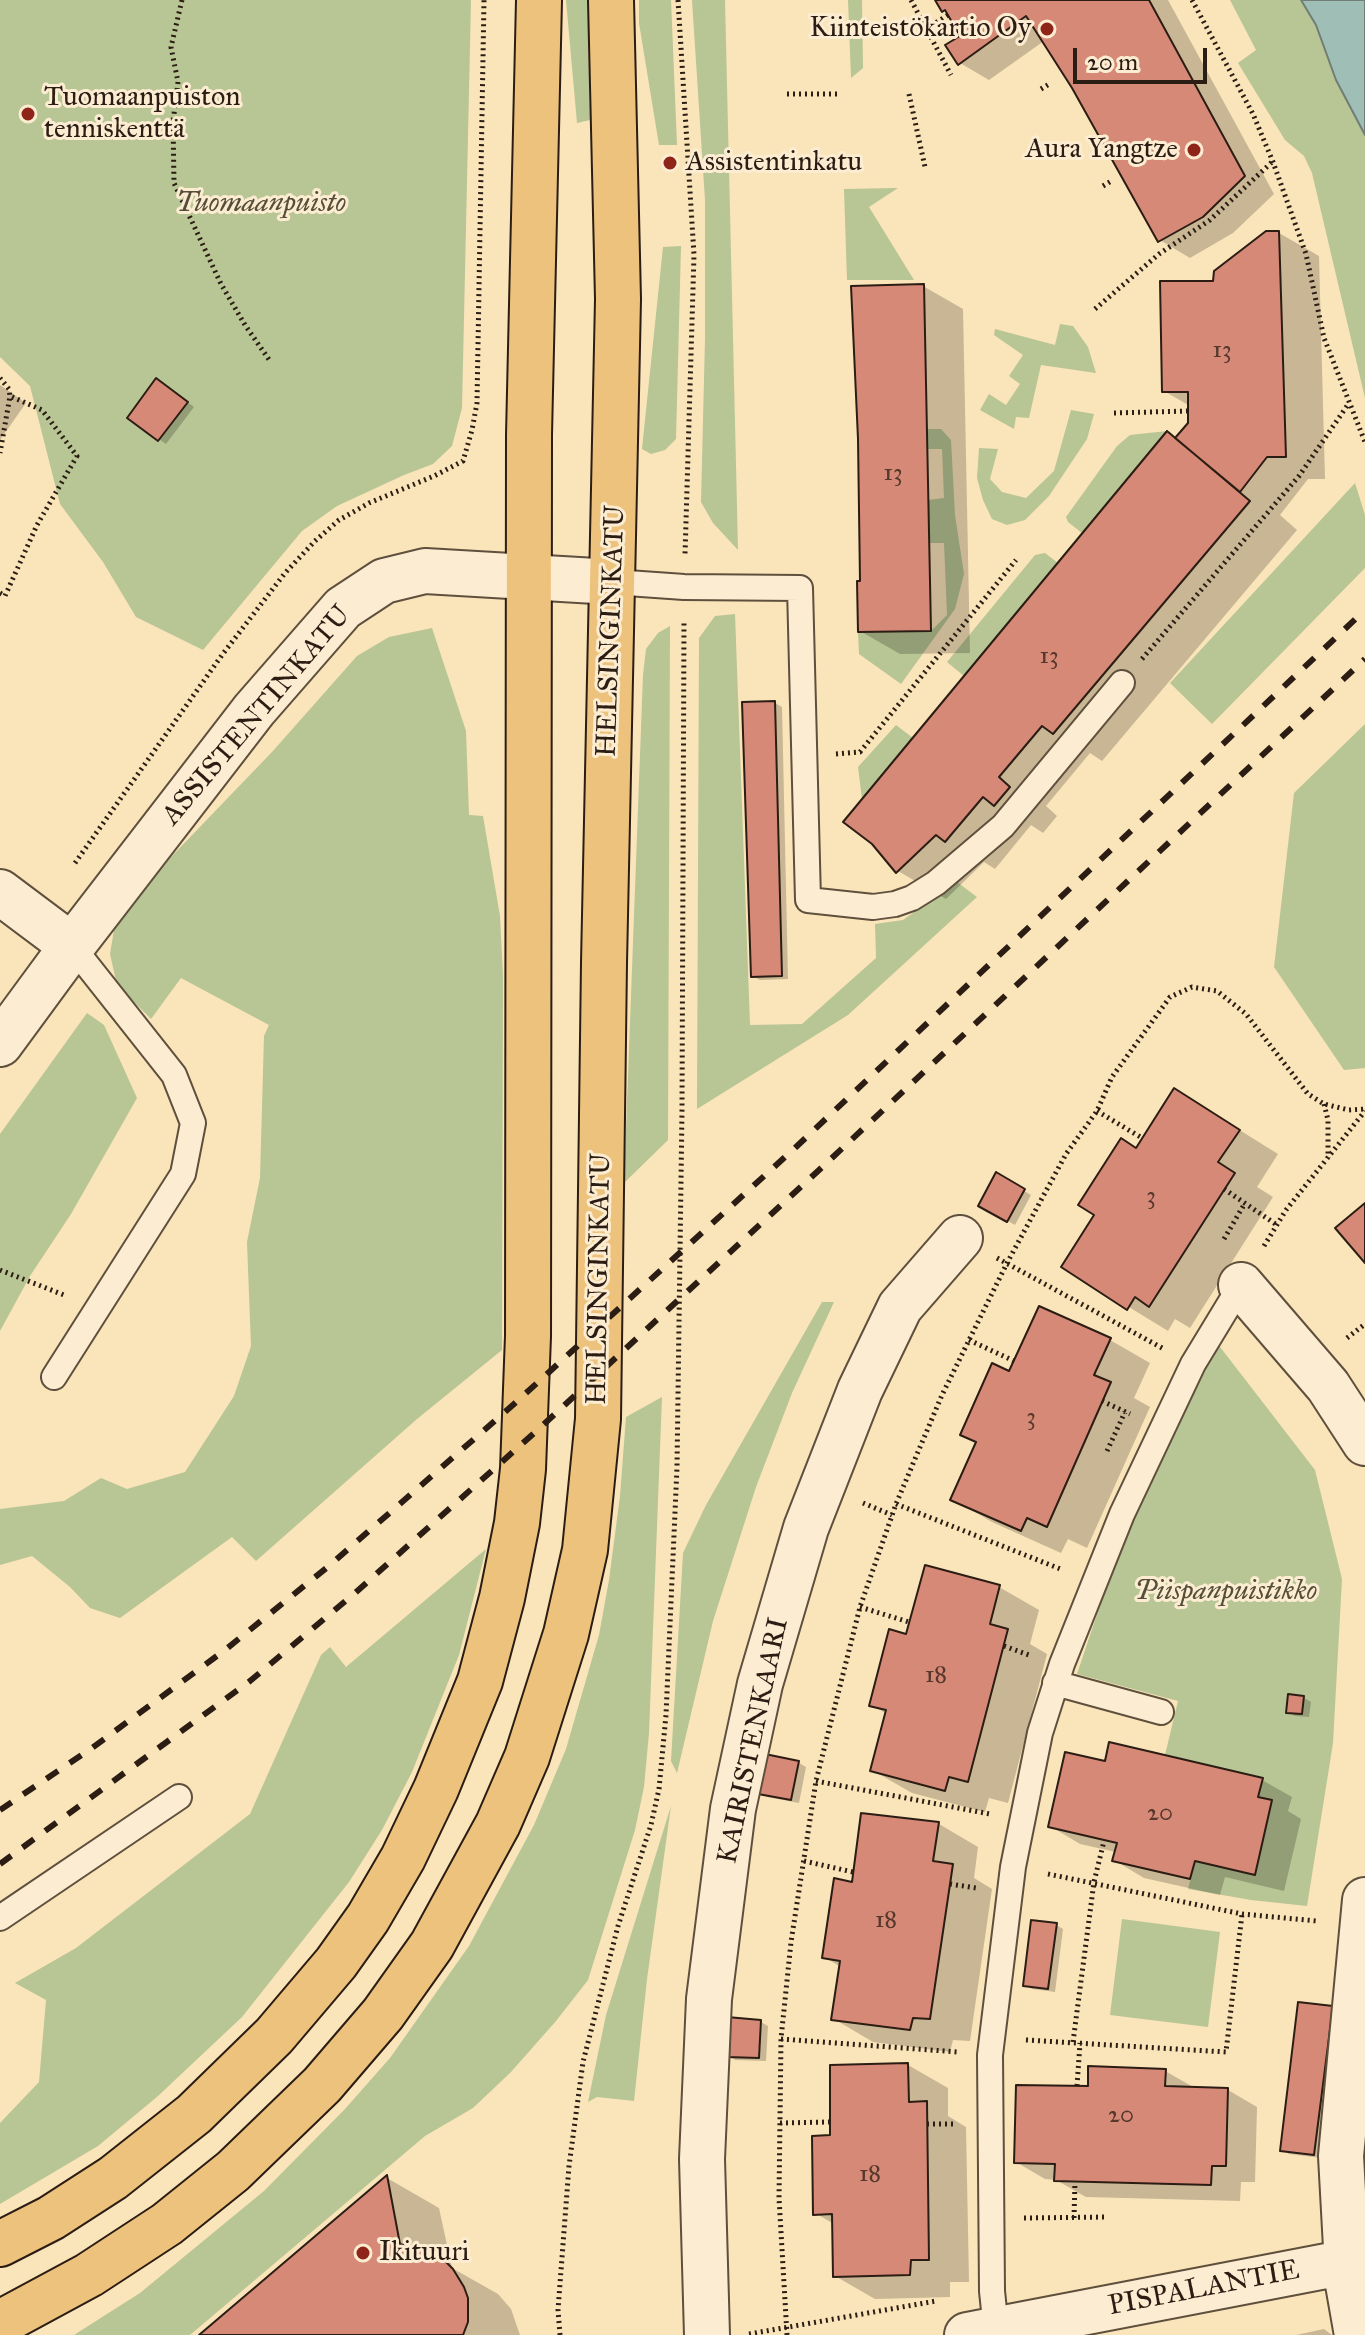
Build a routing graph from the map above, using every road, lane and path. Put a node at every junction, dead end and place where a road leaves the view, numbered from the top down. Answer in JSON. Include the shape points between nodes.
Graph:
{"nodes":[{"id":1,"x":182,"y":0,"type":"edge"},
{"id":2,"x":484,"y":0,"type":"edge"},
{"id":3,"x":539,"y":0,"type":"edge"},
{"id":4,"x":611,"y":0,"type":"edge"},
{"id":5,"x":678,"y":0,"type":"edge"},
{"id":6,"x":911,"y":0,"type":"edge"},
{"id":7,"x":1192,"y":0,"type":"edge"},
{"id":8,"x":948,"y":15,"type":"dead end"},
{"id":9,"x":926,"y":29,"type":"junction"},
{"id":10,"x":951,"y":75,"type":"dead end"},
{"id":11,"x":1051,"y":83,"type":"dead end"},
{"id":12,"x":1041,"y":89,"type":"dead end"},
{"id":13,"x":787,"y":94,"type":"dead end"},
{"id":14,"x":841,"y":94,"type":"dead end"},
{"id":15,"x":909,"y":94,"type":"dead end"},
{"id":16,"x":1273,"y":162,"type":"junction"},
{"id":17,"x":925,"y":167,"type":"dead end"},
{"id":18,"x":1113,"y":180,"type":"dead end"},
{"id":19,"x":1103,"y":186,"type":"dead end"},
{"id":20,"x":1095,"y":309,"type":"dead end"},
{"id":21,"x":270,"y":361,"type":"dead end"},
{"id":22,"x":0,"y":378,"type":"edge"},
{"id":23,"x":10,"y":396,"type":"junction"},
{"id":24,"x":1350,"y":402,"type":"junction"},
{"id":25,"x":1188,"y":411,"type":"dead end"},
{"id":26,"x":1114,"y":413,"type":"dead end"},
{"id":27,"x":1365,"y":442,"type":"edge"},
{"id":28,"x":0,"y":453,"type":"edge"},
{"id":29,"x":463,"y":461,"type":"dead end"},
{"id":30,"x":685,"y":552,"type":"dead end"},
{"id":31,"x":1016,"y":560,"type":"dead end"},
{"id":32,"x":528,"y":575,"type":"junction"},
{"id":33,"x":613,"y":582,"type":"junction"},
{"id":34,"x":0,"y":593,"type":"edge"},
{"id":35,"x":684,"y":623,"type":"dead end"},
{"id":36,"x":1122,"y":683,"type":"joint"},
{"id":37,"x":860,"y":752,"type":"dead end"},
{"id":38,"x":0,"y":892,"type":"edge"},
{"id":39,"x":72,"y":946,"type":"junction"},
{"id":40,"x":0,"y":1044,"type":"edge"},
{"id":41,"x":1324,"y":1104,"type":"junction"},
{"id":42,"x":1365,"y":1110,"type":"edge"},
{"id":43,"x":1097,"y":1111,"type":"junction"},
{"id":44,"x":1142,"y":1138,"type":"dead end"},
{"id":45,"x":1328,"y":1158,"type":"junction"},
{"id":46,"x":1224,"y":1189,"type":"dead end"},
{"id":47,"x":1245,"y":1203,"type":"junction"},
{"id":48,"x":1277,"y":1225,"type":"junction"},
{"id":49,"x":960,"y":1238,"type":"dead end"},
{"id":50,"x":1224,"y":1239,"type":"dead end"},
{"id":51,"x":1007,"y":1263,"type":"junction"},
{"id":52,"x":0,"y":1270,"type":"edge"},
{"id":53,"x":1241,"y":1285,"type":"junction"},
{"id":54,"x":99,"y":1308,"type":"junction"},
{"id":55,"x":969,"y":1340,"type":"junction"},
{"id":56,"x":1014,"y":1361,"type":"dead end"},
{"id":57,"x":1193,"y":1364,"type":"junction"},
{"id":58,"x":54,"y":1377,"type":"dead end"},
{"id":59,"x":1125,"y":1412,"type":"dead end"},
{"id":60,"x":1365,"y":1443,"type":"edge"},
{"id":61,"x":1107,"y":1451,"type":"dead end"},
{"id":62,"x":896,"y":1504,"type":"junction"},
{"id":63,"x":1094,"y":1582,"type":"junction"},
{"id":64,"x":860,"y":1607,"type":"junction"},
{"id":65,"x":909,"y":1622,"type":"dead end"},
{"id":66,"x":1055,"y":1683,"type":"junction"},
{"id":67,"x":1161,"y":1712,"type":"dead end"},
{"id":68,"x":816,"y":1781,"type":"junction"},
{"id":69,"x":179,"y":1797,"type":"dead end"},
{"id":70,"x":1022,"y":1820,"type":"junction"},
{"id":71,"x":1104,"y":1841,"type":"dead end"},
{"id":72,"x":803,"y":1860,"type":"junction"},
{"id":73,"x":1013,"y":1867,"type":"junction"},
{"id":74,"x":853,"y":1872,"type":"dead end"},
{"id":75,"x":1094,"y":1882,"type":"junction"},
{"id":76,"x":1364,"y":1912,"type":"edge"},
{"id":77,"x":1242,"y":1914,"type":"junction"},
{"id":78,"x":0,"y":1918,"type":"edge"},
{"id":79,"x":781,"y":2039,"type":"junction"},
{"id":80,"x":1076,"y":2043,"type":"junction"},
{"id":81,"x":992,"y":2046,"type":"junction"},
{"id":82,"x":1077,"y":2086,"type":"dead end"},
{"id":83,"x":830,"y":2122,"type":"dead end"},
{"id":84,"x":780,"y":2123,"type":"junction"},
{"id":85,"x":1075,"y":2181,"type":"dead end"},
{"id":86,"x":1108,"y":2217,"type":"dead end"},
{"id":87,"x":1074,"y":2218,"type":"junction"},
{"id":88,"x":991,"y":2219,"type":"junction"},
{"id":89,"x":0,"y":2244,"type":"edge"},
{"id":90,"x":1347,"y":2262,"type":"junction"},
{"id":91,"x":985,"y":2319,"type":"edge"},
{"id":92,"x":0,"y":2323,"type":"edge"},
{"id":93,"x":787,"y":2327,"type":"junction"},
{"id":94,"x":560,"y":2335,"type":"edge"},
{"id":95,"x":707,"y":2335,"type":"edge"},
{"id":96,"x":741,"y":2335,"type":"edge"},
{"id":97,"x":787,"y":2335,"type":"edge"},
{"id":98,"x":1357,"y":2335,"type":"edge"}],
"edges":[{"from":1,"to":21,"type":"path","via":[[171,47],[178,82],[174,183],[221,284]]},
{"from":2,"to":29,"type":"path","via":[[477,403]]},
{"from":3,"to":32,"type":"main road"},
{"from":4,"to":33,"type":"main road","name":"HELSINGINKATU","via":[[618,299]]},
{"from":5,"to":30,"type":"path","via":[[694,255]]},
{"from":6,"to":9,"type":"path"},
{"from":7,"to":16,"type":"path"},
{"from":8,"to":9,"type":"path"},
{"from":9,"to":10,"type":"path"},
{"from":11,"to":12,"type":"path"},
{"from":13,"to":14,"type":"path"},
{"from":15,"to":17,"type":"path"},
{"from":16,"to":20,"type":"path","via":[[1210,220],[1159,254]]},
{"from":16,"to":24,"type":"path","via":[[1306,254],[1324,338]]},
{"from":18,"to":19,"type":"path"},
{"from":22,"to":23,"type":"path"},
{"from":23,"to":28,"type":"path"},
{"from":23,"to":34,"type":"path","via":[[42,410],[77,456],[37,525],[5,596]]},
{"from":24,"to":27,"type":"path"},
{"from":24,"to":36,"type":"path","via":[[1299,476]]},
{"from":25,"to":26,"type":"path"},
{"from":31,"to":37,"type":"path"},
{"from":32,"to":33,"type":"street","name":"ASSISTENTINKATU"},
{"from":32,"to":39,"type":"street","name":"ASSISTENTINKATU","via":[[425,571],[384,581],[343,608],[254,710]]},
{"from":32,"to":89,"type":"main road","via":[[528,1336],[523,1469],[502,1598],[480,1681],[403,1858],[336,1963],[274,2036],[194,2114],[113,2178]]},
{"from":33,"to":36,"type":"lane","via":[[800,588],[808,900],[873,907],[912,898],[936,883],[1003,826]]},
{"from":33,"to":92,"type":"main road","name":"HELSINGINKATU","via":[[597,1438],[579,1578],[527,1757],[492,1837],[432,1945],[383,2014],[322,2085],[233,2171],[167,2224],[89,2275]]},
{"from":35,"to":94,"type":"path","via":[[677,1467],[666,1715],[651,1825],[583,2062],[568,2181]]},
{"from":38,"to":39,"type":"street"},
{"from":39,"to":40,"type":"street","name":"ASSISTENTINKATU"},
{"from":39,"to":54,"type":"lane","via":[[174,1075],[193,1123],[183,1174]]},
{"from":41,"to":42,"type":"path"},
{"from":41,"to":43,"type":"path","via":[[1308,1094],[1246,1014],[1217,991],[1192,987],[1170,997],[1144,1030],[1112,1077]]},
{"from":41,"to":45,"type":"path"},
{"from":42,"to":45,"type":"path"},
{"from":43,"to":44,"type":"path"},
{"from":43,"to":51,"type":"path","via":[[1066,1154]]},
{"from":45,"to":48,"type":"path"},
{"from":46,"to":47,"type":"path"},
{"from":47,"to":48,"type":"path"},
{"from":47,"to":50,"type":"path"},
{"from":48,"to":53,"type":"path"},
{"from":49,"to":95,"type":"street","name":"KAIRISTENKAARI","via":[[900,1307],[860,1390],[806,1528],[760,1684],[733,1809],[709,1999],[702,2159]]},
{"from":51,"to":55,"type":"path"},
{"from":51,"to":57,"type":"path"},
{"from":52,"to":54,"type":"path"},
{"from":53,"to":57,"type":"lane"},
{"from":53,"to":60,"type":"street","via":[[1328,1386]]},
{"from":54,"to":58,"type":"lane"},
{"from":55,"to":56,"type":"path"},
{"from":55,"to":62,"type":"path"},
{"from":57,"to":63,"type":"lane"},
{"from":59,"to":61,"type":"path"},
{"from":62,"to":63,"type":"path"},
{"from":62,"to":64,"type":"path"},
{"from":63,"to":66,"type":"lane"},
{"from":64,"to":65,"type":"path"},
{"from":64,"to":68,"type":"path"},
{"from":66,"to":67,"type":"lane"},
{"from":66,"to":70,"type":"lane"},
{"from":68,"to":70,"type":"path"},
{"from":68,"to":72,"type":"path"},
{"from":69,"to":78,"type":"lane"},
{"from":70,"to":73,"type":"lane"},
{"from":71,"to":75,"type":"path"},
{"from":72,"to":74,"type":"path"},
{"from":72,"to":79,"type":"path"},
{"from":73,"to":75,"type":"path"},
{"from":73,"to":81,"type":"lane"},
{"from":75,"to":77,"type":"path"},
{"from":75,"to":80,"type":"path"},
{"from":76,"to":77,"type":"path"},
{"from":76,"to":90,"type":"street","via":[[1341,2156]]},
{"from":77,"to":80,"type":"path","via":[[1226,2052]]},
{"from":79,"to":81,"type":"path"},
{"from":79,"to":84,"type":"path"},
{"from":80,"to":81,"type":"path"},
{"from":80,"to":82,"type":"path"},
{"from":81,"to":88,"type":"lane"},
{"from":83,"to":84,"type":"path"},
{"from":84,"to":93,"type":"path"},
{"from":85,"to":87,"type":"path"},
{"from":86,"to":87,"type":"path"},
{"from":87,"to":88,"type":"path"},
{"from":88,"to":91,"type":"lane"},
{"from":90,"to":91,"type":"street","name":"PISPALANTIE"},
{"from":90,"to":98,"type":"street"},
{"from":91,"to":93,"type":"path"},
{"from":93,"to":96,"type":"path"},
{"from":93,"to":97,"type":"path"}]}
